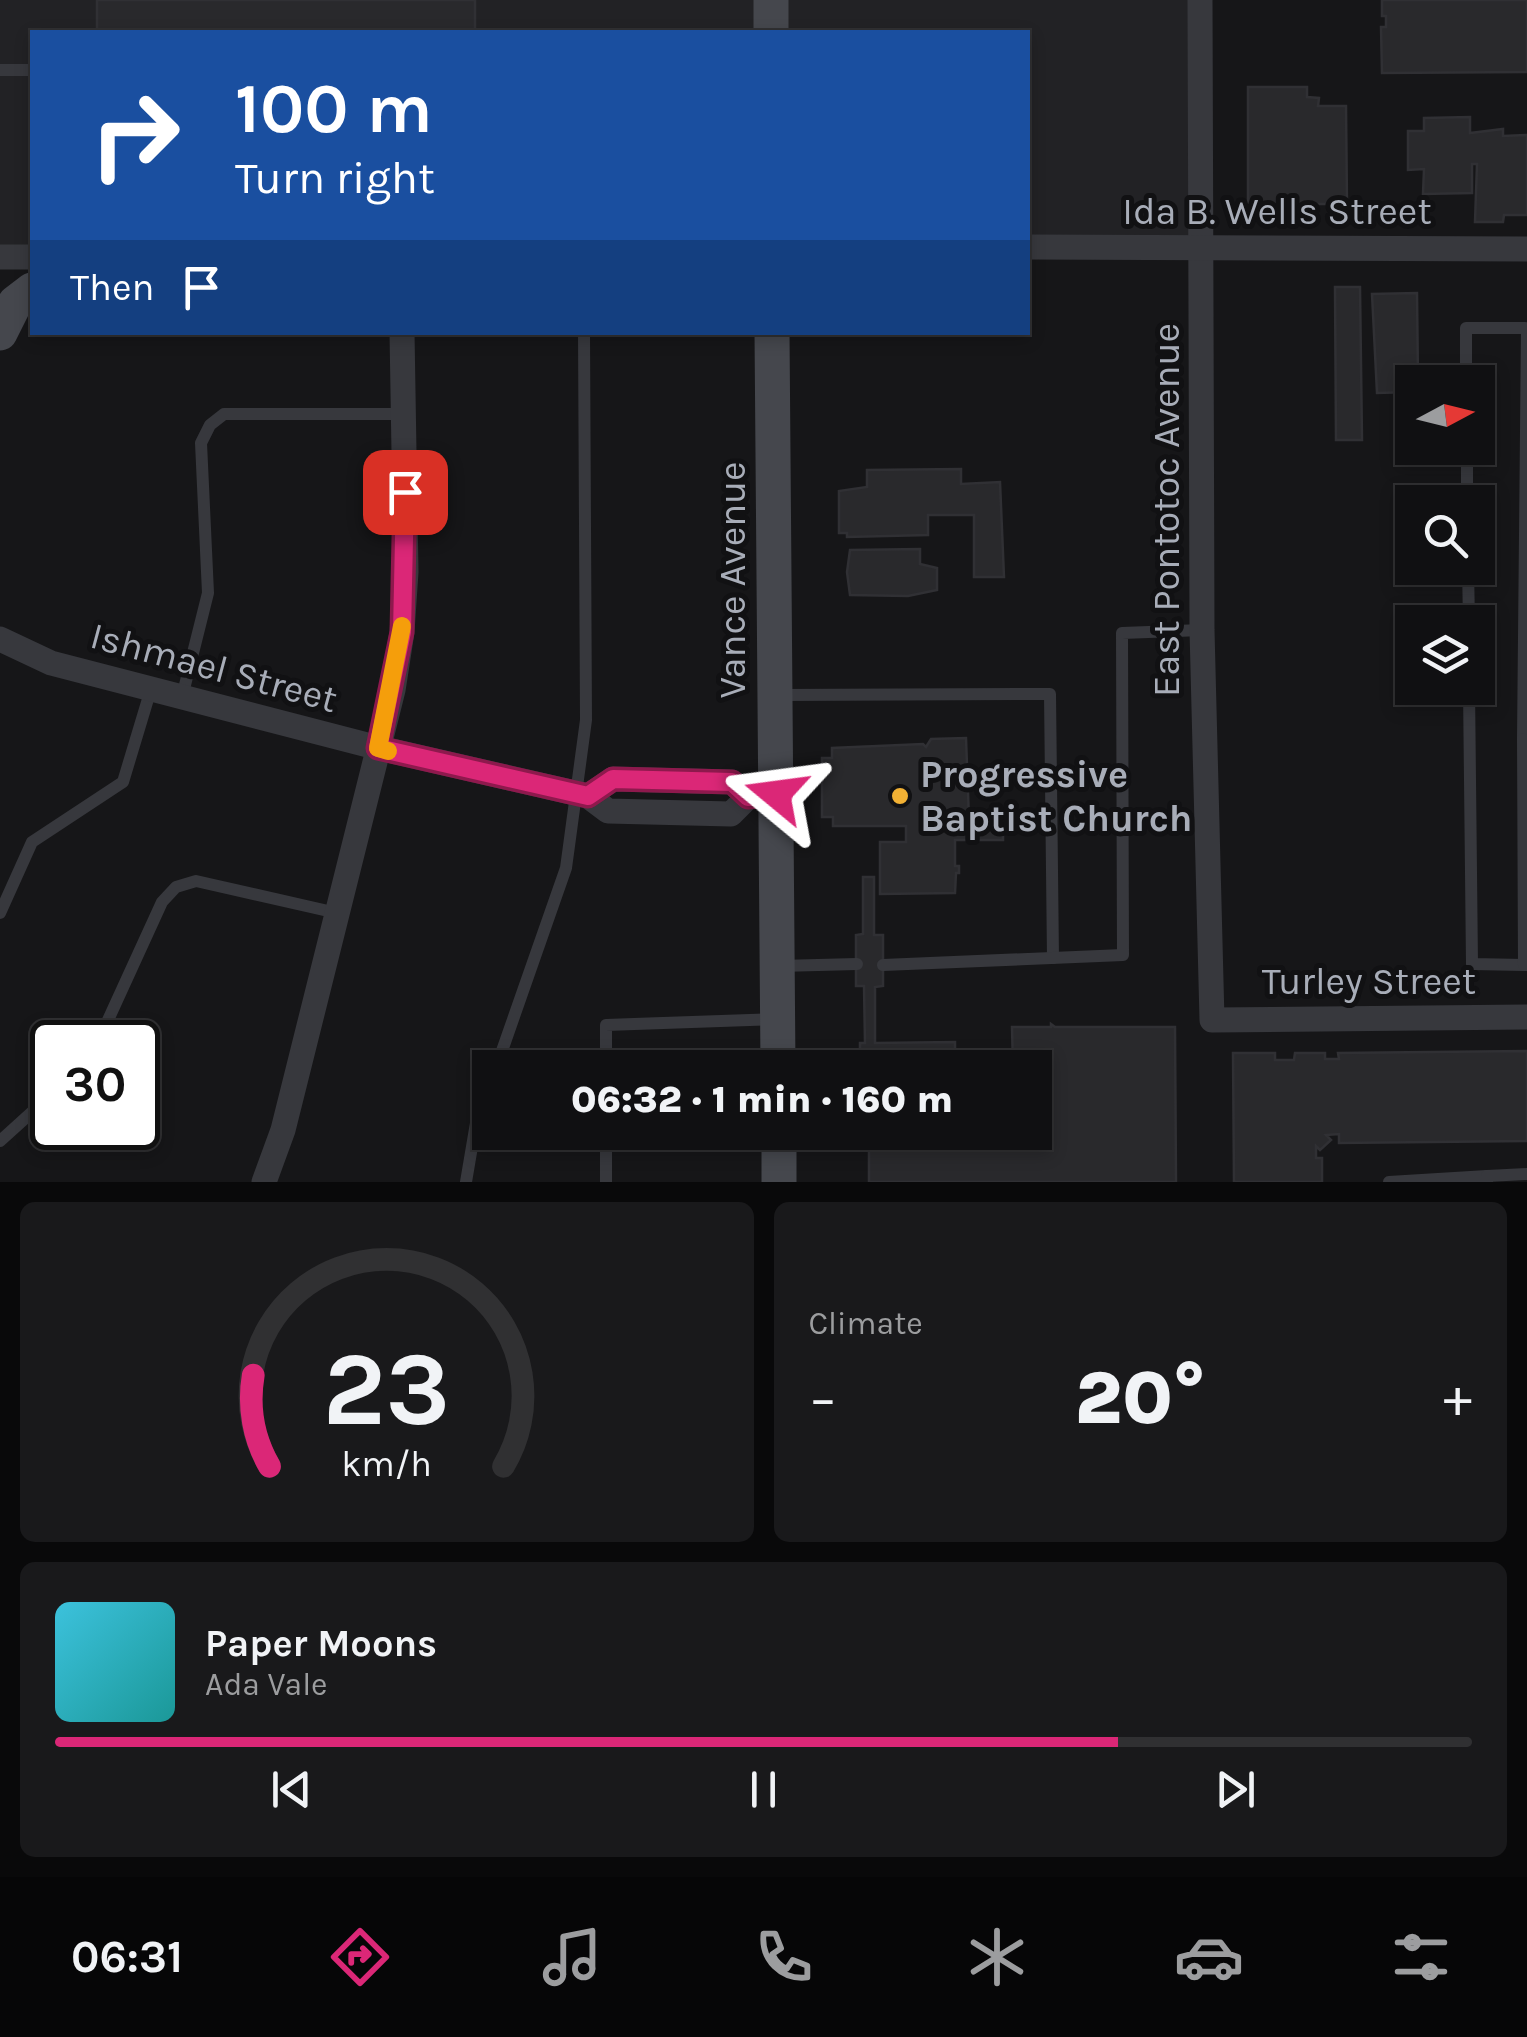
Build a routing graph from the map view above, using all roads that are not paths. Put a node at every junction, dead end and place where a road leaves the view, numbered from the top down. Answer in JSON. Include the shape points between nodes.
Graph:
{"nodes":[{"id":1,"x":772,"y":0,"type":"edge"},
{"id":2,"x":1200,"y":0,"type":"edge"},
{"id":3,"x":772,"y":30,"type":"edge"},
{"id":4,"x":0,"y":70,"type":"edge"},
{"id":5,"x":30,"y":70,"type":"edge"},
{"id":6,"x":1030,"y":248,"type":"edge"},
{"id":7,"x":1202,"y":248,"type":"junction"},
{"id":8,"x":1527,"y":249,"type":"edge"},
{"id":9,"x":0,"y":257,"type":"edge"},
{"id":10,"x":30,"y":257,"type":"edge"},
{"id":11,"x":30,"y":292,"type":"edge"},
{"id":12,"x":1526,"y":328,"type":"edge"},
{"id":13,"x":0,"y":333,"type":"edge"},
{"id":14,"x":402,"y":335,"type":"edge"},
{"id":15,"x":584,"y":335,"type":"edge"},
{"id":16,"x":772,"y":335,"type":"edge"},
{"id":17,"x":1466,"y":365,"type":"edge"},
{"id":18,"x":404,"y":414,"type":"junction"},
{"id":19,"x":1202,"y":630,"type":"junction"},
{"id":20,"x":0,"y":640,"type":"edge"},
{"id":21,"x":151,"y":689,"type":"junction"},
{"id":22,"x":775,"y":694,"type":"junction"},
{"id":23,"x":182,"y":697,"type":"junction"},
{"id":24,"x":1470,"y":705,"type":"edge"},
{"id":25,"x":1525,"y":739,"type":"edge"},
{"id":26,"x":378,"y":748,"type":"junction"},
{"id":27,"x":582,"y":794,"type":"junction"},
{"id":28,"x":762,"y":796,"type":"junction"},
{"id":29,"x":0,"y":913,"type":"edge"},
{"id":30,"x":337,"y":914,"type":"junction"},
{"id":31,"x":1052,"y":958,"type":"junction"},
{"id":32,"x":857,"y":964,"type":"dead end"},
{"id":33,"x":883,"y":965,"type":"dead end"},
{"id":34,"x":1526,"y":965,"type":"edge"},
{"id":35,"x":777,"y":966,"type":"junction"},
{"id":36,"x":1527,"y":1017,"type":"edge"},
{"id":37,"x":778,"y":1019,"type":"junction"},
{"id":38,"x":108,"y":1020,"type":"edge"},
{"id":39,"x":1212,"y":1020,"type":"joint"},
{"id":40,"x":502,"y":1050,"type":"edge"},
{"id":41,"x":606,"y":1050,"type":"edge"},
{"id":42,"x":778,"y":1050,"type":"edge"},
{"id":43,"x":30,"y":1114,"type":"edge"},
{"id":44,"x":0,"y":1141,"type":"edge"},
{"id":45,"x":472,"y":1147,"type":"edge"},
{"id":46,"x":606,"y":1150,"type":"edge"},
{"id":47,"x":779,"y":1150,"type":"edge"},
{"id":48,"x":1527,"y":1174,"type":"edge"},
{"id":49,"x":1487,"y":1179,"type":"edge"},
{"id":50,"x":264,"y":1182,"type":"edge"},
{"id":51,"x":466,"y":1182,"type":"edge"},
{"id":52,"x":606,"y":1182,"type":"edge"},
{"id":53,"x":779,"y":1182,"type":"edge"},
{"id":54,"x":1388,"y":1182,"type":"edge"}],
"edges":[{"from":1,"to":3,"type":"street"},
{"from":2,"to":7,"type":"street","name":"East Pontotoc Avenue"},
{"from":4,"to":5,"type":"lane"},
{"from":6,"to":7,"type":"street","name":"Ida B. Wells Street"},
{"from":7,"to":8,"type":"street","name":"Ida B. Wells Street"},
{"from":7,"to":19,"type":"street","name":"East Pontotoc Avenue"},
{"from":9,"to":10,"type":"street"},
{"from":11,"to":13,"type":"street","via":[[15,303]]},
{"from":12,"to":17,"type":"lane","via":[[1466,328]]},
{"from":12,"to":25,"type":"lane"},
{"from":14,"to":18,"type":"street"},
{"from":15,"to":27,"type":"lane"},
{"from":16,"to":22,"type":"street","name":"Vance Avenue"},
{"from":18,"to":23,"type":"lane","via":[[224,414],[210,425],[201,443],[208,593]]},
{"from":18,"to":26,"type":"street","via":[[402,632]]},
{"from":19,"to":31,"type":"lane","via":[[1122,633],[1123,956]]},
{"from":19,"to":39,"type":"street","name":"East Pontotoc Avenue"},
{"from":20,"to":21,"type":"street","name":"Ishmael Street","via":[[51,663]]},
{"from":21,"to":23,"type":"street","name":"Ishmael Street"},
{"from":21,"to":29,"type":"lane","via":[[123,782],[32,842]]},
{"from":22,"to":28,"type":"street","name":"Vance Avenue"},
{"from":22,"to":31,"type":"lane","via":[[1050,694]]},
{"from":23,"to":26,"type":"street","name":"Ishmael Street"},
{"from":24,"to":34,"type":"lane","via":[[1472,964]]},
{"from":25,"to":34,"type":"lane"},
{"from":26,"to":27,"type":"street","name":"Ishmael Street"},
{"from":26,"to":30,"type":"street"},
{"from":27,"to":28,"type":"street","via":[[613,779],[732,782]]},
{"from":27,"to":40,"type":"lane","via":[[566,868]]},
{"from":28,"to":35,"type":"street","name":"Vance Avenue"},
{"from":30,"to":38,"type":"lane","via":[[196,881],[176,887],[162,902]]},
{"from":30,"to":50,"type":"street"},
{"from":31,"to":33,"type":"lane"},
{"from":32,"to":35,"type":"lane"},
{"from":35,"to":37,"type":"street","name":"Vance Avenue"},
{"from":36,"to":39,"type":"street","name":"Turley Street"},
{"from":37,"to":41,"type":"lane","via":[[606,1024]]},
{"from":37,"to":42,"type":"street","name":"Vance Avenue"},
{"from":43,"to":44,"type":"lane"},
{"from":45,"to":51,"type":"lane"},
{"from":46,"to":52,"type":"lane"},
{"from":47,"to":53,"type":"street"},
{"from":48,"to":49,"type":"lane"},
{"from":49,"to":54,"type":"lane"}]}
